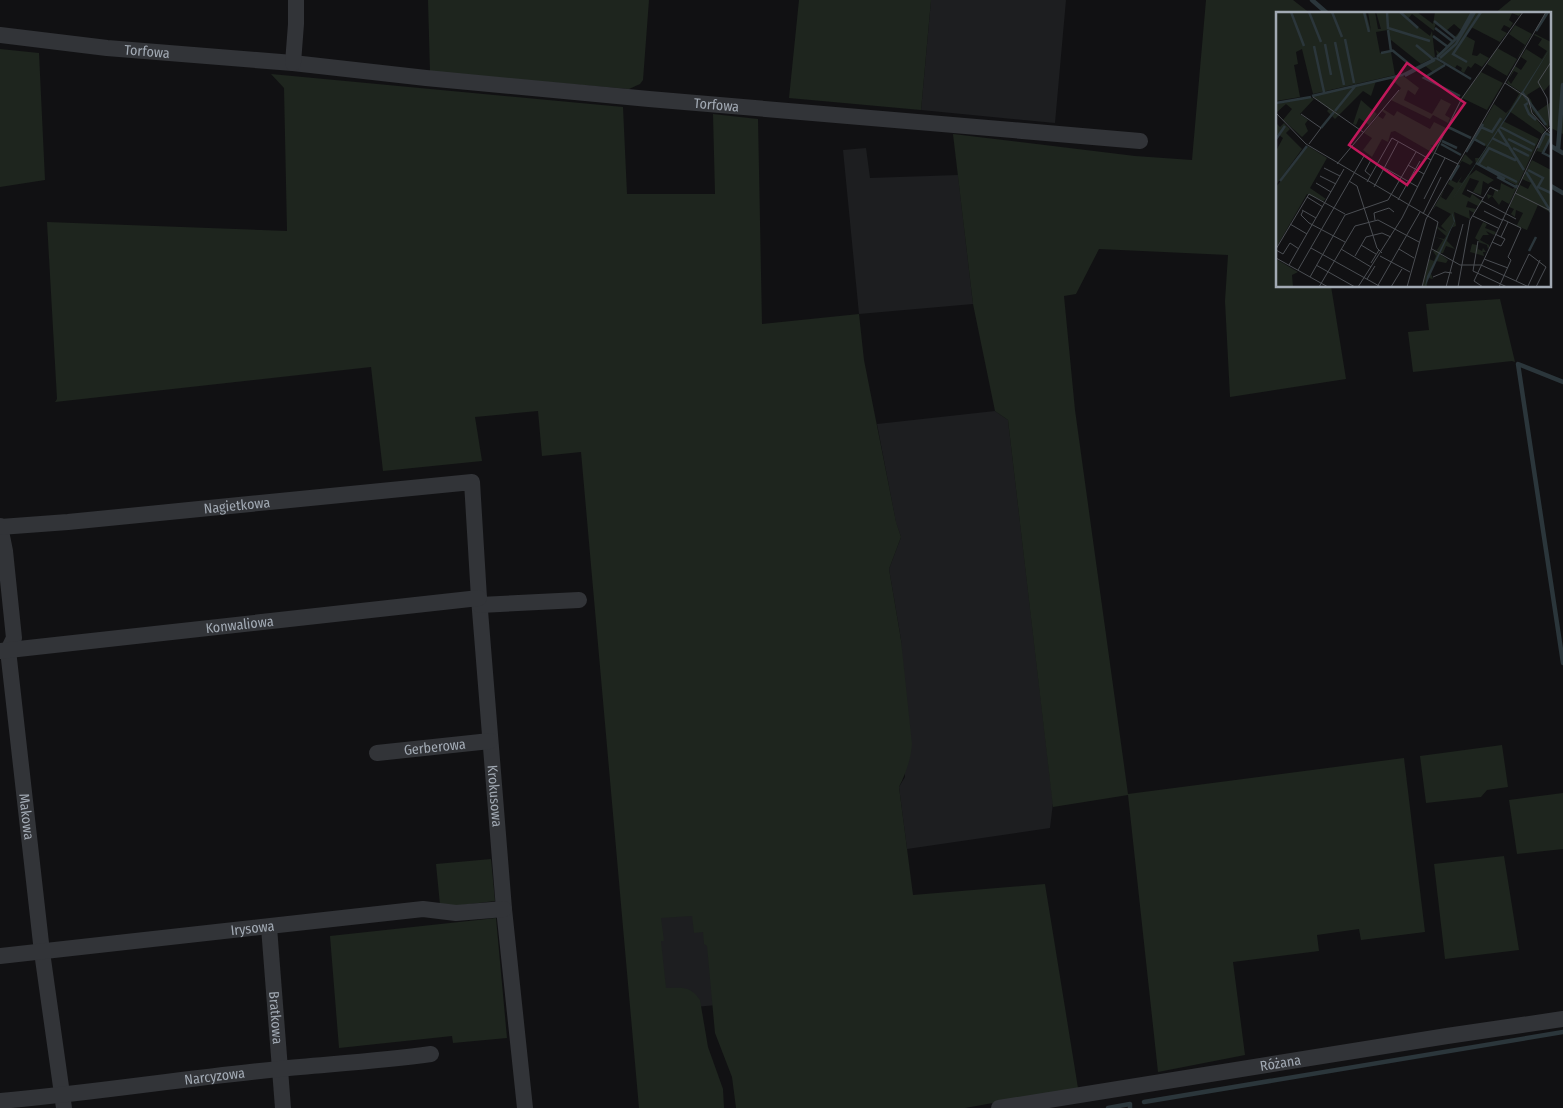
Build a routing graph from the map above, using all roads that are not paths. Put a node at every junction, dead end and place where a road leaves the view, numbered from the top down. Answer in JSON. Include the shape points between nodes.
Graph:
{"nodes":[{"id":1,"x":296,"y":0,"type":"edge"},
{"id":2,"x":0,"y":35,"type":"edge"},
{"id":3,"x":293,"y":63,"type":"junction"},
{"id":4,"x":1140,"y":141,"type":"dead end"},
{"id":5,"x":472,"y":482,"type":"joint"},
{"id":6,"x":0,"y":527,"type":"edge"},
{"id":7,"x":579,"y":600,"type":"dead end"},
{"id":8,"x":479,"y":602,"type":"junction"},
{"id":9,"x":4,"y":650,"type":"edge"},
{"id":10,"x":490,"y":741,"type":"junction"},
{"id":11,"x":377,"y":753,"type":"dead end"},
{"id":12,"x":504,"y":909,"type":"junction"},
{"id":13,"x":269,"y":927,"type":"junction"},
{"id":14,"x":42,"y":952,"type":"junction"},
{"id":15,"x":0,"y":956,"type":"edge"},
{"id":16,"x":1563,"y":1019,"type":"edge"},
{"id":17,"x":430,"y":1054,"type":"dead end"},
{"id":18,"x":280,"y":1069,"type":"junction"},
{"id":19,"x":0,"y":1101,"type":"edge"},
{"id":20,"x":63,"y":1102,"type":"edge"},
{"id":21,"x":283,"y":1108,"type":"edge"},
{"id":22,"x":526,"y":1108,"type":"edge"},
{"id":23,"x":999,"y":1108,"type":"edge"}],
"edges":[{"from":1,"to":3,"type":"street"},
{"from":2,"to":3,"type":"street","name":"Torfowa","via":[[107,48]]},
{"from":3,"to":4,"type":"street","name":"Torfowa","via":[[649,100]]},
{"from":5,"to":6,"type":"street","name":"Nagietkowa"},
{"from":5,"to":8,"type":"street","name":"Krokusowa"},
{"from":6,"to":9,"type":"street","name":"Makowa","via":[[14,638]]},
{"from":7,"to":8,"type":"street","name":"Konwaliowa"},
{"from":8,"to":9,"type":"street","name":"Konwaliowa"},
{"from":8,"to":10,"type":"street","name":"Krokusowa"},
{"from":9,"to":14,"type":"street","name":"Makowa"},
{"from":10,"to":11,"type":"street","name":"Gerberowa"},
{"from":10,"to":12,"type":"street","name":"Krokusowa"},
{"from":12,"to":13,"type":"street","name":"Irysowa","via":[[456,913],[424,909]]},
{"from":12,"to":22,"type":"street","name":"Krokusowa"},
{"from":13,"to":14,"type":"street","name":"Irysowa"},
{"from":13,"to":18,"type":"street","name":"Bratkowa"},
{"from":14,"to":15,"type":"street","name":"Irysowa"},
{"from":14,"to":20,"type":"street","name":"Makowa"},
{"from":16,"to":23,"type":"street","name":"Różana"},
{"from":17,"to":18,"type":"street","name":"Narcyzowa"},
{"from":18,"to":20,"type":"street","name":"Narcyzowa"},
{"from":18,"to":21,"type":"street","name":"Bratkowa"},
{"from":19,"to":20,"type":"street","name":"Narcyzowa"}]}
